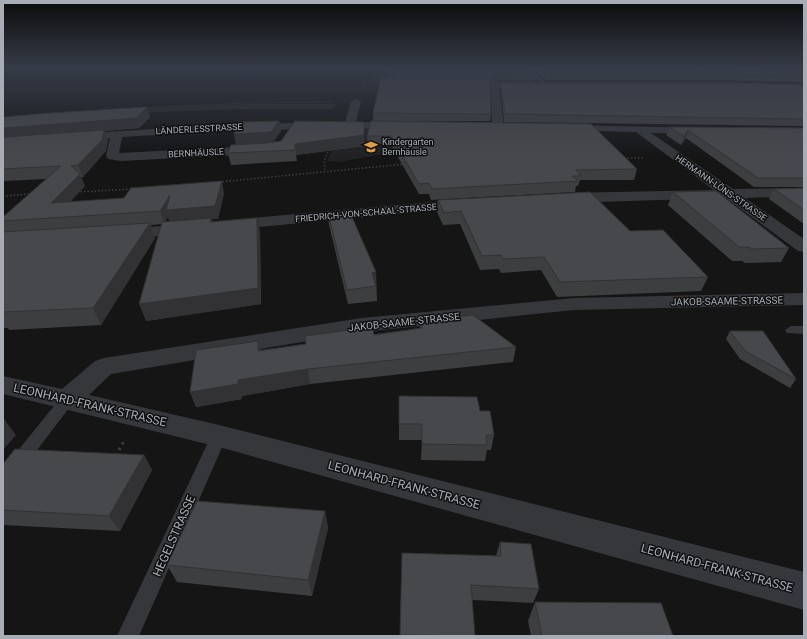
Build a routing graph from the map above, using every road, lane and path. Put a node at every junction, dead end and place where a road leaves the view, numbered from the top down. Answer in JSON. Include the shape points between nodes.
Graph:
{"nodes":[{"id":1,"x":496,"y":98,"type":"edge"},
{"id":2,"x":356,"y":102,"type":"joint"},
{"id":3,"x":100,"y":110,"type":"edge"},
{"id":4,"x":344,"y":125,"type":"junction"},
{"id":5,"x":407,"y":125,"type":"edge"},
{"id":6,"x":483,"y":127,"type":"edge"},
{"id":7,"x":554,"y":128,"type":"edge"},
{"id":8,"x":638,"y":129,"type":"junction"},
{"id":9,"x":706,"y":130,"type":"edge"},
{"id":10,"x":117,"y":134,"type":"junction"},
{"id":11,"x":60,"y":138,"type":"edge"},
{"id":12,"x":270,"y":149,"type":"edge"},
{"id":13,"x":623,"y":158,"type":"edge"},
{"id":14,"x":679,"y":158,"type":"junction"},
{"id":15,"x":407,"y":164,"type":"edge"},
{"id":16,"x":324,"y":170,"type":"junction"},
{"id":17,"x":214,"y":182,"type":"edge"},
{"id":18,"x":136,"y":188,"type":"edge"},
{"id":19,"x":73,"y":192,"type":"edge"},
{"id":20,"x":804,"y":192,"type":"edge"},
{"id":21,"x":35,"y":194,"type":"edge"},
{"id":22,"x":729,"y":194,"type":"junction"},
{"id":23,"x":3,"y":196,"type":"edge"},
{"id":24,"x":551,"y":198,"type":"edge"},
{"id":25,"x":483,"y":203,"type":"edge"},
{"id":26,"x":109,"y":235,"type":"edge"},
{"id":27,"x":804,"y":247,"type":"edge"},
{"id":28,"x":804,"y":299,"type":"edge"},
{"id":29,"x":791,"y":330,"type":"dead end"},
{"id":30,"x":804,"y":330,"type":"edge"},
{"id":31,"x":3,"y":385,"type":"edge"},
{"id":32,"x":67,"y":400,"type":"junction"},
{"id":33,"x":219,"y":436,"type":"junction"},
{"id":34,"x":3,"y":482,"type":"edge"},
{"id":35,"x":804,"y":591,"type":"edge"},
{"id":36,"x":128,"y":636,"type":"edge"}],
"edges":[{"from":1,"to":6,"type":"street","via":[[502,127]]},
{"from":2,"to":3,"type":"path","via":[[245,103]]},
{"from":2,"to":4,"type":"street"},
{"from":4,"to":5,"type":"street","name":"LÄNDERLESSTRASSE"},
{"from":4,"to":10,"type":"street","name":"LÄNDERLESSTRASSE","via":[[289,131]]},
{"from":4,"to":16,"type":"path","via":[[324,161]]},
{"from":7,"to":8,"type":"street"},
{"from":8,"to":9,"type":"street"},
{"from":8,"to":14,"type":"street","name":"HERMANN-LÖNS-STRASSE"},
{"from":10,"to":11,"type":"street","name":"LÄNDERLESSTRASSE"},
{"from":10,"to":12,"type":"street","name":"BERNHÄUSLE","via":[[112,156]]},
{"from":13,"to":14,"type":"path"},
{"from":14,"to":22,"type":"street","name":"HERMANN-LÖNS-STRASSE"},
{"from":15,"to":16,"type":"path"},
{"from":16,"to":17,"type":"path"},
{"from":18,"to":19,"type":"path"},
{"from":20,"to":22,"type":"street"},
{"from":21,"to":23,"type":"path"},
{"from":22,"to":24,"type":"street"},
{"from":22,"to":27,"type":"street","name":"HERMANN-LÖNS-STRASSE"},
{"from":25,"to":26,"type":"street","name":"FRIEDRICH-VON-SCHAAL-STRASSE"},
{"from":28,"to":32,"type":"street","name":"JAKOB-SAAME-STRASSE","via":[[574,304],[362,325],[104,367]]},
{"from":29,"to":30,"type":"lane"},
{"from":31,"to":32,"type":"street","name":"LEONHARD-FRANK-STRASSE"},
{"from":32,"to":33,"type":"street","name":"LEONHARD-FRANK-STRASSE"},
{"from":32,"to":34,"type":"lane"},
{"from":33,"to":35,"type":"street","name":"LEONHARD-FRANK-STRASSE"},
{"from":33,"to":36,"type":"lane","name":"HEGELSTRASSE"}]}
